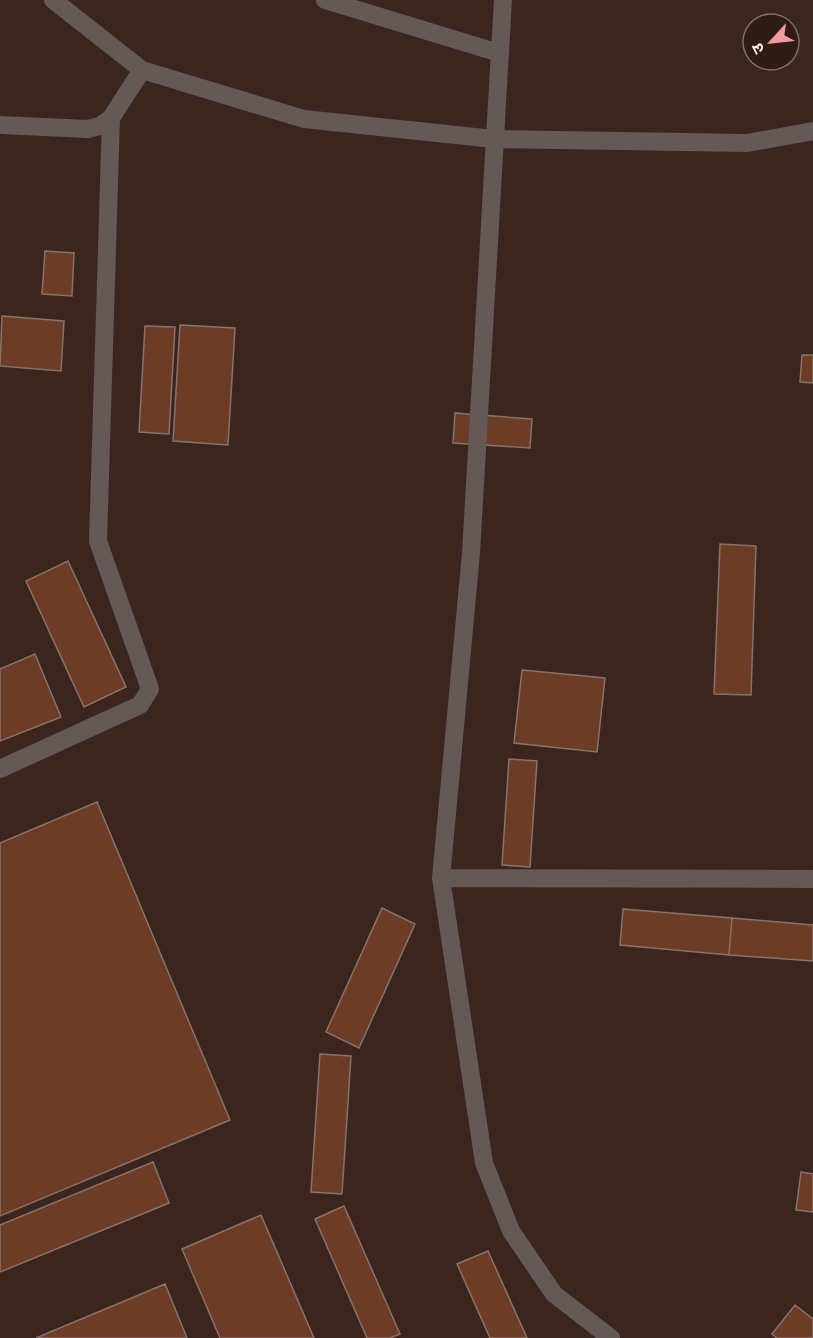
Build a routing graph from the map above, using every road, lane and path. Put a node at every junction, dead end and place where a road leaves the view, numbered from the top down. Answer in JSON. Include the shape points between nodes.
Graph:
{"nodes":[{"id":1,"x":52,"y":0,"type":"edge"},
{"id":2,"x":325,"y":0,"type":"edge"},
{"id":3,"x":503,"y":0,"type":"edge"},
{"id":4,"x":499,"y":53,"type":"junction"},
{"id":5,"x":142,"y":70,"type":"junction"},
{"id":6,"x":111,"y":118,"type":"junction"},
{"id":7,"x":0,"y":125,"type":"edge"},
{"id":8,"x":813,"y":131,"type":"edge"},
{"id":9,"x":494,"y":139,"type":"junction"},
{"id":10,"x":0,"y":769,"type":"edge"},
{"id":11,"x":441,"y":878,"type":"junction"},
{"id":12,"x":813,"y":879,"type":"edge"},
{"id":13,"x":611,"y":1338,"type":"edge"}],
"edges":[{"from":1,"to":5,"type":"street"},
{"from":2,"to":4,"type":"street"},
{"from":3,"to":4,"type":"street"},
{"from":4,"to":9,"type":"street"},
{"from":5,"to":6,"type":"street"},
{"from":5,"to":9,"type":"street","via":[[304,119]]},
{"from":6,"to":7,"type":"street","via":[[88,129]]},
{"from":6,"to":10,"type":"street","via":[[98,541],[150,689],[140,705]]},
{"from":8,"to":9,"type":"street","via":[[747,142]]},
{"from":9,"to":11,"type":"street","via":[[471,553]]},
{"from":11,"to":12,"type":"street"},
{"from":11,"to":13,"type":"street","via":[[484,1163],[511,1231],[554,1294]]}]}
